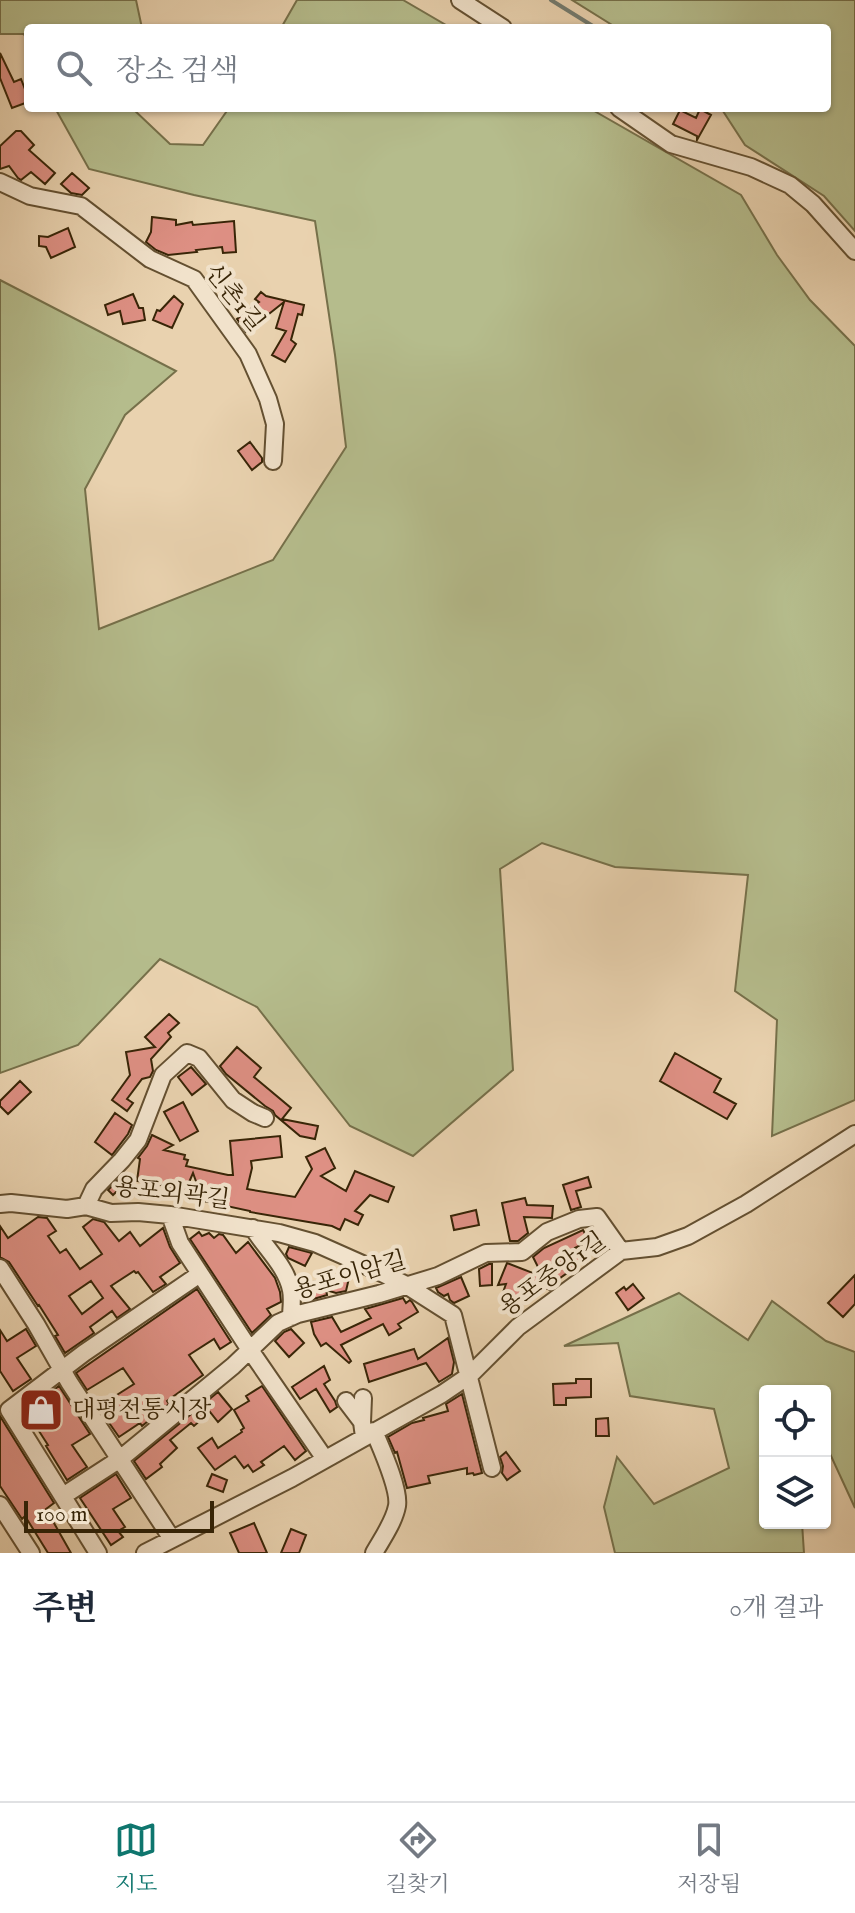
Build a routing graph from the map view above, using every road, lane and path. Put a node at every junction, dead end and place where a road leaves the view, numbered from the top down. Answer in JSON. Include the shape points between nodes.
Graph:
{"nodes":[{"id":1,"x":460,"y":0,"type":"edge"},
{"id":2,"x":497,"y":24,"type":"edge"},
{"id":3,"x":625,"y":112,"type":"edge"},
{"id":4,"x":0,"y":182,"type":"edge"},
{"id":5,"x":855,"y":251,"type":"edge"},
{"id":6,"x":273,"y":461,"type":"dead end"},
{"id":7,"x":265,"y":1118,"type":"dead end"},
{"id":8,"x":855,"y":1134,"type":"edge"},
{"id":9,"x":0,"y":1204,"type":"edge"},
{"id":10,"x":86,"y":1206,"type":"junction"},
{"id":11,"x":170,"y":1215,"type":"junction"},
{"id":12,"x":253,"y":1228,"type":"junction"},
{"id":13,"x":621,"y":1251,"type":"junction"},
{"id":14,"x":0,"y":1268,"type":"edge"},
{"id":15,"x":200,"y":1274,"type":"junction"},
{"id":16,"x":406,"y":1285,"type":"junction"},
{"id":17,"x":291,"y":1317,"type":"junction"},
{"id":18,"x":250,"y":1350,"type":"junction"},
{"id":19,"x":62,"y":1369,"type":"junction"},
{"id":20,"x":470,"y":1375,"type":"junction"},
{"id":21,"x":355,"y":1399,"type":"dead end"},
{"id":22,"x":3,"y":1407,"type":"edge"},
{"id":23,"x":367,"y":1430,"type":"junction"},
{"id":24,"x":325,"y":1459,"type":"junction"},
{"id":25,"x":117,"y":1461,"type":"junction"},
{"id":26,"x":492,"y":1468,"type":"dead end"},
{"id":27,"x":67,"y":1503,"type":"junction"},
{"id":28,"x":0,"y":1505,"type":"edge"},
{"id":29,"x":172,"y":1539,"type":"junction"},
{"id":30,"x":31,"y":1552,"type":"edge"},
{"id":31,"x":98,"y":1553,"type":"edge"},
{"id":32,"x":145,"y":1553,"type":"edge"},
{"id":33,"x":374,"y":1553,"type":"edge"}],
"edges":[{"from":1,"to":2,"type":"street"},
{"from":3,"to":5,"type":"street","via":[[671,144],[751,167],[790,185]]},
{"from":4,"to":6,"type":"street","name":"신촌1길","via":[[30,196],[81,206],[150,259],[194,279],[248,354],[268,399],[275,424]]},
{"from":7,"to":10,"type":"street","name":"용포외곽길","via":[[233,1100],[199,1058],[187,1053],[163,1075],[138,1140],[94,1189]]},
{"from":8,"to":13,"type":"street","name":"용포중앙1길","via":[[688,1236]]},
{"from":9,"to":10,"type":"street","name":"용포외곽길"},
{"from":10,"to":11,"type":"street","name":"용포외곽길","via":[[111,1213]]},
{"from":11,"to":12,"type":"street","name":"용포외곽길"},
{"from":11,"to":15,"type":"street"},
{"from":12,"to":16,"type":"street","name":"용포외곽길","via":[[315,1243]]},
{"from":12,"to":17,"type":"street","name":"용포외곽길","via":[[286,1275]]},
{"from":13,"to":16,"type":"street","name":"용포이암길","via":[[597,1217],[579,1219],[547,1232],[522,1252],[486,1253]]},
{"from":13,"to":20,"type":"street","name":"용포중앙1길","via":[[518,1327]]},
{"from":14,"to":19,"type":"street"},
{"from":15,"to":18,"type":"street"},
{"from":15,"to":19,"type":"street"},
{"from":16,"to":17,"type":"street","name":"용포이암길"},
{"from":16,"to":20,"type":"street","name":"용포외곽길","via":[[453,1315]]},
{"from":17,"to":18,"type":"street","name":"용포이암길"},
{"from":18,"to":24,"type":"street"},
{"from":18,"to":25,"type":"street","name":"용포이암길"},
{"from":19,"to":22,"type":"street"},
{"from":19,"to":25,"type":"street"},
{"from":20,"to":23,"type":"street","name":"용포중앙1길"},
{"from":20,"to":26,"type":"street"},
{"from":21,"to":23,"type":"street"},
{"from":22,"to":27,"type":"street"},
{"from":23,"to":24,"type":"street","name":"용포중앙1길"},
{"from":23,"to":33,"type":"street","via":[[389,1467],[398,1503]]},
{"from":24,"to":29,"type":"street","name":"용포중앙1길"},
{"from":25,"to":27,"type":"street","name":"용포이암길"},
{"from":25,"to":29,"type":"street"},
{"from":27,"to":31,"type":"street"},
{"from":28,"to":30,"type":"street"},
{"from":29,"to":32,"type":"street","name":"용포중앙1길"}]}
